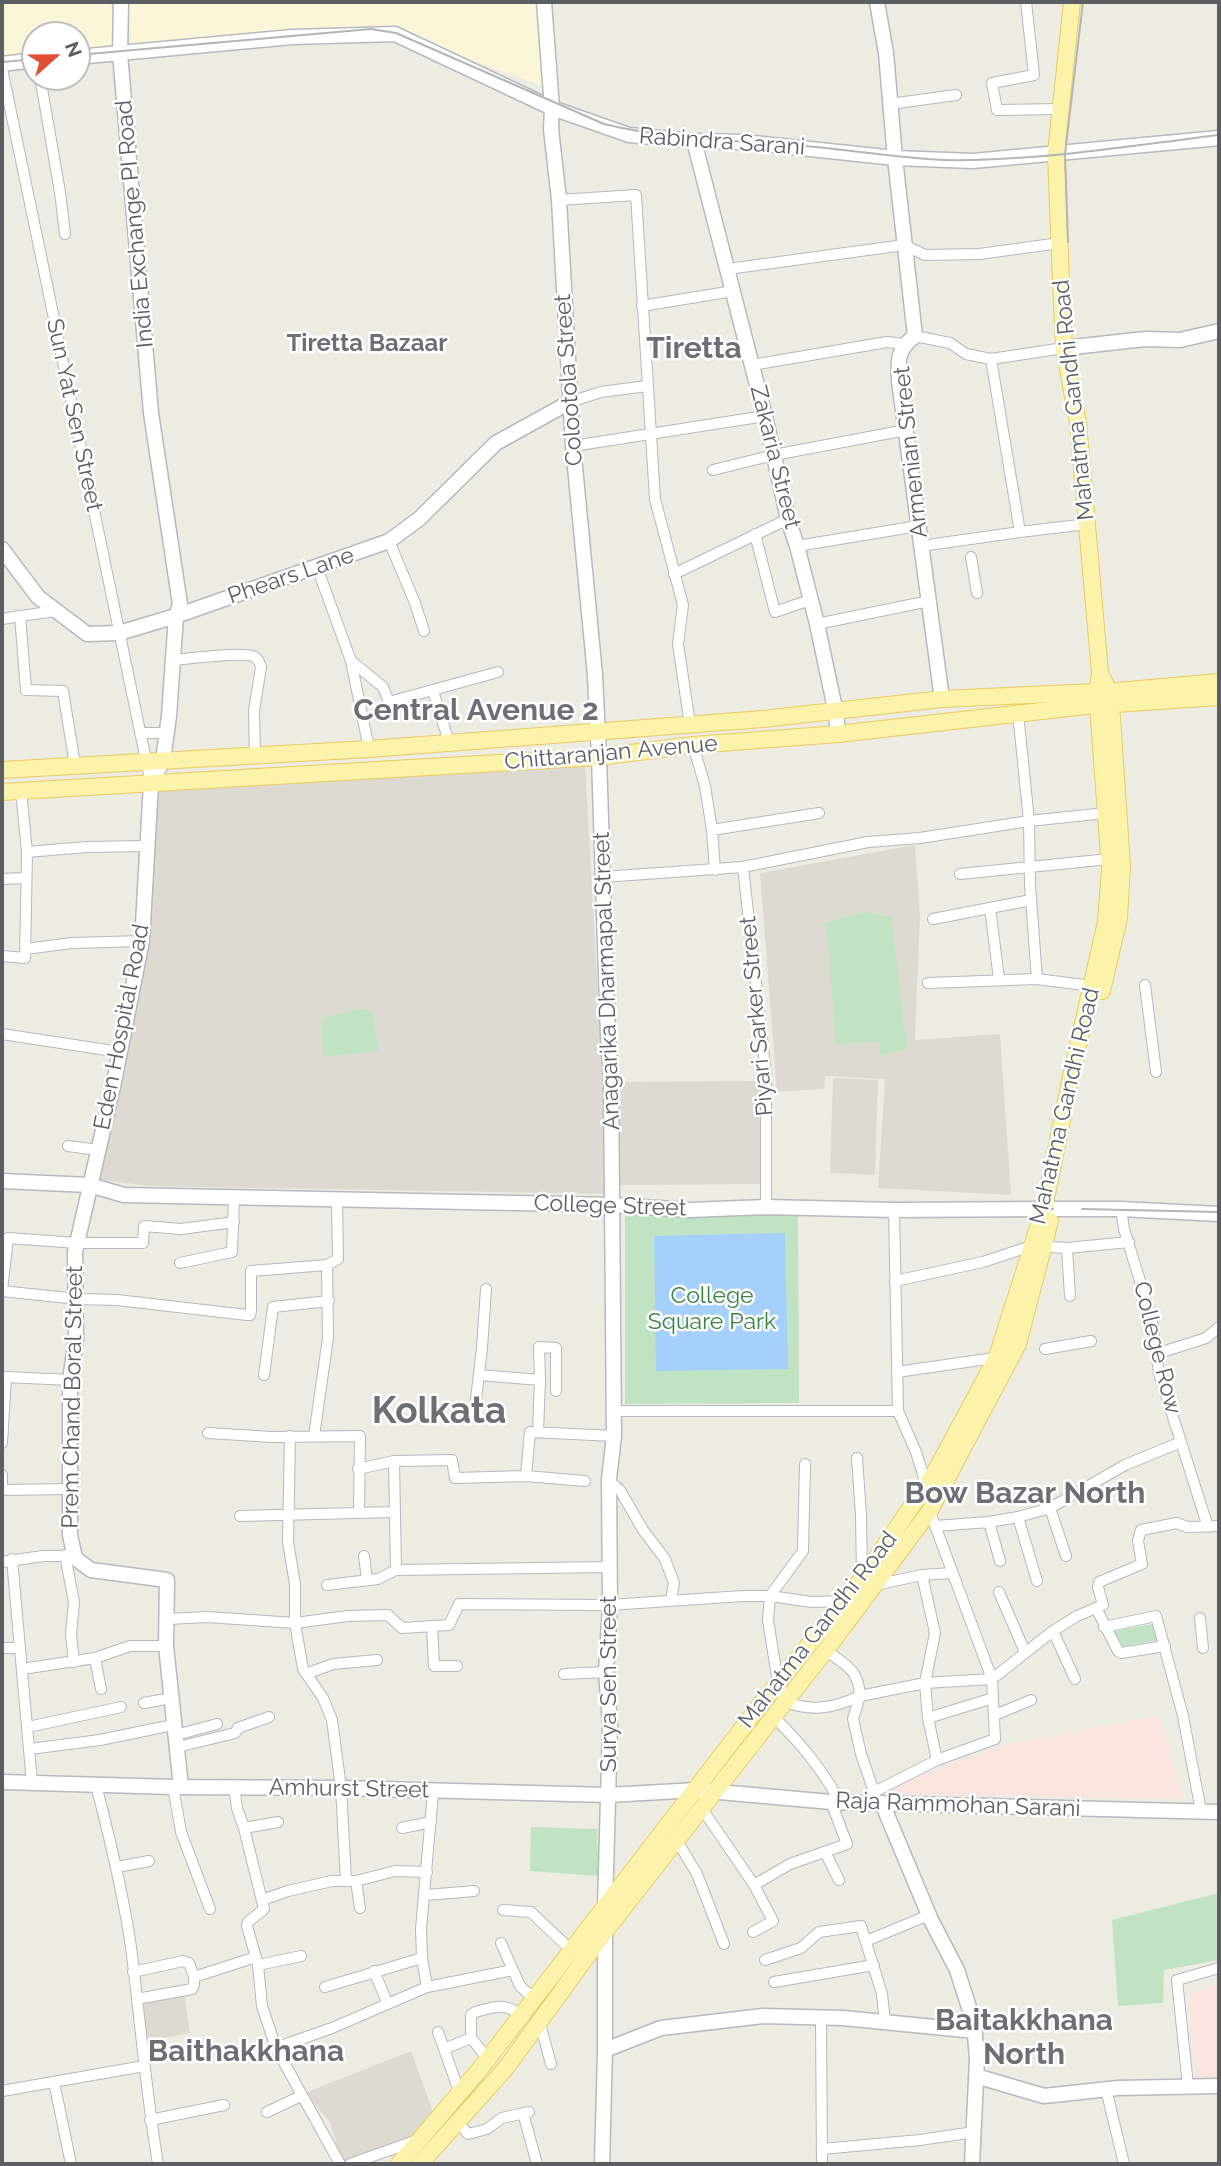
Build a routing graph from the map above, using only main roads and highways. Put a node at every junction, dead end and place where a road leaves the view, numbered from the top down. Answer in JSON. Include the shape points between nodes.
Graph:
{"nodes":[{"id":1,"x":121,"y":2,"type":"edge"},
{"id":2,"x":544,"y":2,"type":"edge"},
{"id":3,"x":877,"y":2,"type":"edge"},
{"id":4,"x":1072,"y":2,"type":"edge"},
{"id":5,"x":120,"y":54,"type":"junction"},
{"id":6,"x":91,"y":56,"type":"edge"},
{"id":7,"x":21,"y":62,"type":"edge"},
{"id":8,"x":2,"y":64,"type":"edge"},
{"id":9,"x":552,"y":108,"type":"junction"},
{"id":10,"x":1219,"y":138,"type":"edge"},
{"id":11,"x":694,"y":141,"type":"junction"},
{"id":12,"x":1056,"y":154,"type":"junction"},
{"id":13,"x":895,"y":158,"type":"junction"},
{"id":14,"x":1219,"y":331,"type":"edge"},
{"id":15,"x":1064,"y":348,"type":"junction"},
{"id":16,"x":570,"y":402,"type":"junction"},
{"id":17,"x":2,"y":549,"type":"edge"},
{"id":18,"x":176,"y":616,"type":"junction"},
{"id":19,"x":1219,"y":682,"type":"edge"},
{"id":20,"x":1110,"y":695,"type":"junction"},
{"id":21,"x":1219,"y":697,"type":"edge"},
{"id":22,"x":942,"y":699,"type":"junction"},
{"id":23,"x":836,"y":713,"type":"junction"},
{"id":24,"x":598,"y":733,"type":"junction"},
{"id":25,"x":838,"y":734,"type":"junction"},
{"id":26,"x":599,"y":757,"type":"junction"},
{"id":27,"x":163,"y":760,"type":"junction"},
{"id":28,"x":2,"y":770,"type":"edge"},
{"id":29,"x":151,"y":785,"type":"junction"},
{"id":30,"x":2,"y":792,"type":"edge"},
{"id":31,"x":2,"y":1181,"type":"edge"},
{"id":32,"x":89,"y":1185,"type":"junction"},
{"id":33,"x":612,"y":1205,"type":"junction"},
{"id":34,"x":1048,"y":1209,"type":"junction"},
{"id":35,"x":1219,"y":1214,"type":"edge"},
{"id":36,"x":1004,"y":1357,"type":"junction"},
{"id":37,"x":868,"y":1582,"type":"junction"},
{"id":38,"x":2,"y":1782,"type":"edge"},
{"id":39,"x":177,"y":1787,"type":"junction"},
{"id":40,"x":697,"y":1790,"type":"junction"},
{"id":41,"x":716,"y":1791,"type":"junction"},
{"id":42,"x":608,"y":1795,"type":"junction"},
{"id":43,"x":878,"y":1799,"type":"junction"},
{"id":44,"x":1219,"y":1812,"type":"edge"},
{"id":45,"x":605,"y":1908,"type":"junction"},
{"id":46,"x":606,"y":1930,"type":"junction"},
{"id":47,"x":975,"y":2031,"type":"junction"},
{"id":48,"x":605,"y":2050,"type":"junction"},
{"id":49,"x":976,"y":2076,"type":"junction"},
{"id":50,"x":1219,"y":2086,"type":"edge"},
{"id":51,"x":401,"y":2161,"type":"edge"},
{"id":52,"x":421,"y":2164,"type":"edge"},
{"id":53,"x":602,"y":2164,"type":"edge"},
{"id":54,"x":972,"y":2164,"type":"edge"}],
"edges":[{"from":1,"to":5,"type":"main road","name":"India Exchange PI Road"},
{"from":2,"to":9,"type":"main road","name":"Colootola Street"},
{"from":3,"to":13,"type":"main road","name":"Armenian Street"},
{"from":4,"to":12,"type":"main road","name":"Mahatma Gandhi Road"},
{"from":5,"to":6,"type":"main road","name":"Rabindra Sarani"},
{"from":5,"to":9,"type":"main road","name":"Rabindra Sarani","via":[[292,37],[395,34]]},
{"from":5,"to":18,"type":"main road","name":"India Exchange PI Road","via":[[149,393],[180,604]]},
{"from":7,"to":8,"type":"main road"},
{"from":9,"to":11,"type":"main road","name":"Rabindra Sarani","via":[[629,135]]},
{"from":9,"to":16,"type":"main road","name":"Colootola Street"},
{"from":10,"to":12,"type":"main road","name":"Rabindra Sarani"},
{"from":11,"to":13,"type":"main road","name":"Rabindra Sarani"},
{"from":11,"to":23,"type":"main road","name":"Zakaria Street"},
{"from":12,"to":13,"type":"main road","name":"Rabindra Sarani","via":[[973,161]]},
{"from":12,"to":15,"type":"main road","name":"Mahatma Gandhi Road"},
{"from":13,"to":22,"type":"main road","name":"Armenian Street","via":[[909,340],[898,360]]},
{"from":14,"to":15,"type":"main road","via":[[1180,340]]},
{"from":15,"to":20,"type":"main road","name":"Mahatma Gandhi Road","via":[[1078,424],[1100,673]]},
{"from":16,"to":18,"type":"main road","name":"Phears Lane","via":[[496,443],[419,519],[389,541]]},
{"from":16,"to":24,"type":"main road","name":"Colootola Street"},
{"from":17,"to":18,"type":"main road","name":"Phears Lane","via":[[38,597],[87,634],[119,633]]},
{"from":18,"to":27,"type":"main road","name":"India Exchange PI Road"},
{"from":19,"to":20,"type":"main road"},
{"from":20,"to":21,"type":"main road","name":"Chittaranjan Avenue"},
{"from":20,"to":22,"type":"main road"},
{"from":20,"to":25,"type":"main road","name":"Chittaranjan Avenue","via":[[1018,713]]},
{"from":20,"to":34,"type":"main road","name":"Mahatma Gandhi Road","via":[[1106,922],[1070,1076]]},
{"from":20,"to":34,"type":"main road","name":"Mahatma Gandhi Road","via":[[1122,866],[1119,918]]},
{"from":22,"to":23,"type":"main road"},
{"from":23,"to":24,"type":"main road"},
{"from":23,"to":25,"type":"main road","name":"Zakaria Street"},
{"from":24,"to":26,"type":"main road","name":"Colootola Street"},
{"from":24,"to":27,"type":"main road"},
{"from":25,"to":26,"type":"main road","name":"Chittaranjan Avenue"},
{"from":26,"to":29,"type":"main road","name":"Chittaranjan Avenue"},
{"from":26,"to":33,"type":"main road","name":"Anagarika Dharmapal Street"},
{"from":27,"to":28,"type":"main road"},
{"from":27,"to":29,"type":"main road","name":"India Exchange PI Road"},
{"from":29,"to":30,"type":"main road","name":"Chittaranjan Avenue"},
{"from":29,"to":32,"type":"main road","name":"Eden Hospital Road","via":[[142,941]]},
{"from":31,"to":32,"type":"main road","name":"College Street"},
{"from":32,"to":33,"type":"main road","name":"College Street","via":[[124,1195]]},
{"from":32,"to":39,"type":"main road","name":"Prem Chand Boral Street","via":[[75,1252],[70,1556],[91,1570],[167,1580],[166,1646]]},
{"from":33,"to":34,"type":"main road","name":"College Street","via":[[689,1210]]},
{"from":33,"to":42,"type":"main road","name":"Surya Sen Street","via":[[614,1436],[609,1481]]},
{"from":34,"to":35,"type":"main road","name":"College Street"},
{"from":34,"to":36,"type":"main road","name":"Mahatma Gandhi Road","via":[[1003,1343]]},
{"from":36,"to":37,"type":"main road","name":"Mahatma Gandhi Road"},
{"from":36,"to":37,"type":"main road","name":"Mahatma Gandhi Road","via":[[932,1519]]},
{"from":37,"to":40,"type":"main road","name":"Mahatma Gandhi Road","via":[[845,1601],[778,1682]]},
{"from":37,"to":41,"type":"main road","name":"Mahatma Gandhi Road","via":[[827,1650]]},
{"from":38,"to":39,"type":"main road","name":"Amhurst Street"},
{"from":39,"to":42,"type":"main road","name":"Amhurst Street"},
{"from":40,"to":41,"type":"main road","name":"Raja Rammohan Sarani"},
{"from":40,"to":42,"type":"main road","name":"Amhurst Street"},
{"from":40,"to":45,"type":"main road","name":"Mahatma Gandhi Road"},
{"from":41,"to":43,"type":"main road","name":"Raja Rammohan Sarani","via":[[836,1802]]},
{"from":41,"to":46,"type":"main road","name":"Mahatma Gandhi Road"},
{"from":42,"to":45,"type":"main road","name":"Surya Sen Street"},
{"from":43,"to":44,"type":"main road","name":"Raja Rammohan Sarani"},
{"from":43,"to":47,"type":"main road","via":[[957,1970]]},
{"from":45,"to":46,"type":"main road","name":"Surya Sen Street"},
{"from":45,"to":51,"type":"main road","name":"Mahatma Gandhi Road","via":[[488,2059]]},
{"from":46,"to":48,"type":"main road","name":"Surya Sen Street"},
{"from":46,"to":52,"type":"main road","name":"Mahatma Gandhi Road","via":[[506,2068]]},
{"from":47,"to":48,"type":"main road","via":[[763,2016],[661,2028]]},
{"from":47,"to":49,"type":"main road"},
{"from":48,"to":53,"type":"main road","name":"Surya Sen Street"},
{"from":49,"to":50,"type":"main road","via":[[1044,2096]]},
{"from":49,"to":54,"type":"main road"}]}
